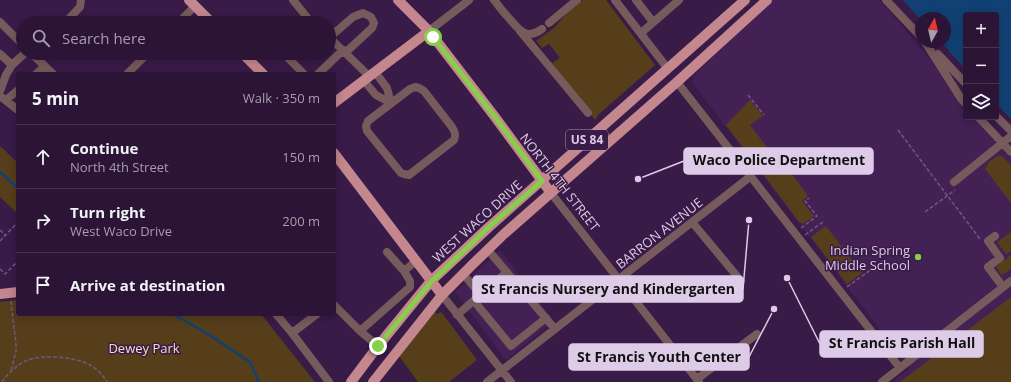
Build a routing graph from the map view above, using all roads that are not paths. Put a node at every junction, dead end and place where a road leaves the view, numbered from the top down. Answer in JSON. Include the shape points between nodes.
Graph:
{"nodes":[{"id":1,"x":81,"y":0,"type":"edge"},
{"id":2,"x":293,"y":0,"type":"edge"},
{"id":3,"x":398,"y":0,"type":"edge"},
{"id":4,"x":469,"y":0,"type":"edge"},
{"id":5,"x":494,"y":0,"type":"edge"},
{"id":6,"x":577,"y":0,"type":"edge"},
{"id":7,"x":615,"y":0,"type":"edge"},
{"id":8,"x":636,"y":0,"type":"edge"},
{"id":9,"x":679,"y":0,"type":"edge"},
{"id":10,"x":745,"y":0,"type":"edge"},
{"id":11,"x":767,"y":0,"type":"edge"},
{"id":12,"x":886,"y":0,"type":"edge"},
{"id":13,"x":192,"y":3,"type":"edge"},
{"id":14,"x":72,"y":16,"type":"edge"},
{"id":15,"x":183,"y":16,"type":"edge"},
{"id":16,"x":205,"y":16,"type":"edge"},
{"id":17,"x":305,"y":16,"type":"edge"},
{"id":18,"x":0,"y":22,"type":"edge"},
{"id":19,"x":653,"y":22,"type":"junction"},
{"id":20,"x":549,"y":23,"type":"dead end"},
{"id":21,"x":542,"y":29,"type":"dead end"},
{"id":22,"x":336,"y":31,"type":"edge"},
{"id":23,"x":429,"y":31,"type":"junction"},
{"id":24,"x":520,"y":31,"type":"junction"},
{"id":25,"x":915,"y":31,"type":"edge"},
{"id":26,"x":640,"y":34,"type":"junction"},
{"id":27,"x":16,"y":38,"type":"edge"},
{"id":28,"x":336,"y":44,"type":"edge"},
{"id":29,"x":930,"y":48,"type":"edge"},
{"id":30,"x":932,"y":48,"type":"edge"},
{"id":31,"x":344,"y":52,"type":"junction"},
{"id":32,"x":0,"y":54,"type":"edge"},
{"id":33,"x":336,"y":59,"type":"edge"},
{"id":34,"x":17,"y":60,"type":"edge"},
{"id":35,"x":40,"y":60,"type":"edge"},
{"id":36,"x":141,"y":60,"type":"edge"},
{"id":37,"x":249,"y":60,"type":"edge"},
{"id":38,"x":290,"y":60,"type":"edge"},
{"id":39,"x":335,"y":60,"type":"edge"},
{"id":40,"x":12,"y":65,"type":"junction"},
{"id":41,"x":45,"y":66,"type":"junction"},
{"id":42,"x":668,"y":69,"type":"junction"},
{"id":43,"x":38,"y":72,"type":"edge"},
{"id":44,"x":51,"y":72,"type":"edge"},
{"id":45,"x":129,"y":72,"type":"edge"},
{"id":46,"x":261,"y":72,"type":"edge"},
{"id":47,"x":302,"y":72,"type":"edge"},
{"id":48,"x":320,"y":72,"type":"edge"},
{"id":49,"x":369,"y":76,"type":"junction"},
{"id":50,"x":963,"y":81,"type":"edge"},
{"id":51,"x":677,"y":82,"type":"junction"},
{"id":52,"x":0,"y":91,"type":"edge"},
{"id":53,"x":16,"y":91,"type":"edge"},
{"id":54,"x":3,"y":98,"type":"edge"},
{"id":55,"x":336,"y":101,"type":"edge"},
{"id":56,"x":963,"y":101,"type":"edge"},
{"id":57,"x":391,"y":103,"type":"junction"},
{"id":58,"x":16,"y":108,"type":"edge"},
{"id":59,"x":588,"y":113,"type":"dead end"},
{"id":60,"x":999,"y":119,"type":"edge"},
{"id":61,"x":981,"y":120,"type":"edge"},
{"id":62,"x":1011,"y":131,"type":"edge"},
{"id":63,"x":1011,"y":136,"type":"edge"},
{"id":64,"x":1003,"y":144,"type":"junction"},
{"id":65,"x":1011,"y":152,"type":"edge"},
{"id":66,"x":336,"y":155,"type":"edge"},
{"id":67,"x":750,"y":176,"type":"junction"},
{"id":68,"x":542,"y":181,"type":"junction"},
{"id":69,"x":956,"y":185,"type":"road end"},
{"id":70,"x":551,"y":193,"type":"junction"},
{"id":71,"x":692,"y":222,"type":"junction"},
{"id":72,"x":995,"y":236,"type":"dead end"},
{"id":73,"x":488,"y":250,"type":"junction"},
{"id":74,"x":387,"y":252,"type":"dead end"},
{"id":75,"x":416,"y":261,"type":"junction"},
{"id":76,"x":404,"y":271,"type":"junction"},
{"id":77,"x":507,"y":272,"type":"junction"},
{"id":78,"x":463,"y":274,"type":"junction"},
{"id":79,"x":619,"y":279,"type":"junction"},
{"id":80,"x":1011,"y":280,"type":"edge"},
{"id":81,"x":741,"y":281,"type":"dead end"},
{"id":82,"x":431,"y":282,"type":"junction"},
{"id":83,"x":1003,"y":286,"type":"junction"},
{"id":84,"x":402,"y":294,"type":"junction"},
{"id":85,"x":442,"y":295,"type":"junction"},
{"id":86,"x":481,"y":295,"type":"junction"},
{"id":87,"x":474,"y":301,"type":"junction"},
{"id":88,"x":413,"y":304,"type":"junction"},
{"id":89,"x":336,"y":307,"type":"edge"},
{"id":90,"x":458,"y":315,"type":"junction"},
{"id":91,"x":278,"y":316,"type":"edge"},
{"id":92,"x":314,"y":316,"type":"edge"},
{"id":93,"x":546,"y":318,"type":"junction"},
{"id":94,"x":555,"y":329,"type":"junction"},
{"id":95,"x":360,"y":331,"type":"junction"},
{"id":96,"x":292,"y":333,"type":"junction"},
{"id":97,"x":757,"y":334,"type":"dead end"},
{"id":98,"x":378,"y":346,"type":"junction"},
{"id":99,"x":900,"y":368,"type":"junction"},
{"id":100,"x":502,"y":370,"type":"junction"},
{"id":101,"x":698,"y":381,"type":"edge"},
{"id":102,"x":328,"y":382,"type":"edge"},
{"id":103,"x":351,"y":382,"type":"edge"},
{"id":104,"x":373,"y":382,"type":"edge"},
{"id":105,"x":487,"y":382,"type":"edge"},
{"id":106,"x":511,"y":382,"type":"edge"},
{"id":107,"x":882,"y":382,"type":"edge"}],
"edges":[{"from":1,"to":14,"type":"street","via":[[80,7]]},
{"from":2,"to":17,"type":"street"},
{"from":3,"to":23,"type":"main road","name":"NORTH 4TH STREET"},
{"from":4,"to":23,"type":"street"},
{"from":5,"to":24,"type":"street"},
{"from":6,"to":20,"type":"street"},
{"from":7,"to":26,"type":"street"},
{"from":8,"to":19,"type":"street"},
{"from":9,"to":19,"type":"street"},
{"from":10,"to":42,"type":"main road","name":"WEST WACO DRIVE","number":"US 84"},
{"from":11,"to":51,"type":"main road","number":"US 84"},
{"from":12,"to":25,"type":"street"},
{"from":13,"to":15,"type":"street"},
{"from":13,"to":16,"type":"main road"},
{"from":18,"to":27,"type":"street"},
{"from":19,"to":26,"type":"street"},
{"from":21,"to":24,"type":"street","via":[[529,34]]},
{"from":22,"to":31,"type":"street","via":[[353,17],[363,13],[374,22],[372,28]]},
{"from":23,"to":49,"type":"main road"},
{"from":23,"to":68,"type":"main road","name":"NORTH 4TH STREET"},
{"from":24,"to":59,"type":"street"},
{"from":26,"to":42,"type":"street"},
{"from":28,"to":31,"type":"street"},
{"from":29,"to":56,"type":"street"},
{"from":30,"to":50,"type":"street"},
{"from":31,"to":33,"type":"street"},
{"from":31,"to":49,"type":"street"},
{"from":32,"to":40,"type":"street"},
{"from":34,"to":40,"type":"street"},
{"from":35,"to":41,"type":"street"},
{"from":36,"to":45,"type":"street"},
{"from":37,"to":46,"type":"main road"},
{"from":38,"to":47,"type":"street"},
{"from":39,"to":48,"type":"street"},
{"from":40,"to":52,"type":"street"},
{"from":41,"to":43,"type":"street"},
{"from":41,"to":44,"type":"street"},
{"from":42,"to":68,"type":"main road","name":"WEST WACO DRIVE","number":"US 84"},
{"from":49,"to":55,"type":"main road"},
{"from":49,"to":57,"type":"street","via":[[387,88]]},
{"from":49,"to":57,"type":"street","via":[[376,95]]},
{"from":51,"to":67,"type":"street"},
{"from":51,"to":70,"type":"main road","number":"US 84"},
{"from":53,"to":54,"type":"street"},
{"from":54,"to":58,"type":"street"},
{"from":57,"to":57,"type":"street","via":[[368,121],[367,131],[401,173],[409,175],[454,140],[455,132],[419,88],[410,89]]},
{"from":60,"to":62,"type":"street"},
{"from":61,"to":64,"type":"street"},
{"from":63,"to":64,"type":"street"},
{"from":64,"to":65,"type":"street"},
{"from":64,"to":69,"type":"street"},
{"from":66,"to":75,"type":"main road"},
{"from":67,"to":71,"type":"street","name":"BARRON AVENUE"},
{"from":67,"to":99,"type":"street"},
{"from":68,"to":70,"type":"main road","name":"NORTH 4TH STREET"},
{"from":68,"to":82,"type":"main road","name":"WEST WACO DRIVE","number":"US 84"},
{"from":70,"to":73,"type":"main road","number":"US 84"},
{"from":70,"to":79,"type":"street","name":"NORTH 4TH STREET"},
{"from":71,"to":79,"type":"street","name":"BARRON AVENUE"},
{"from":71,"to":81,"type":"street"},
{"from":72,"to":83,"type":"street","via":[[988,242],[1000,258],[988,267]]},
{"from":73,"to":77,"type":"street"},
{"from":73,"to":78,"type":"main road","number":"US 84"},
{"from":74,"to":76,"type":"street"},
{"from":75,"to":76,"type":"street"},
{"from":75,"to":82,"type":"main road"},
{"from":76,"to":84,"type":"street","via":[[410,281],[410,287]]},
{"from":77,"to":86,"type":"street"},
{"from":77,"to":93,"type":"street"},
{"from":78,"to":85,"type":"main road","number":"US 84"},
{"from":78,"to":86,"type":"street"},
{"from":79,"to":94,"type":"street","name":"BARRON AVENUE"},
{"from":79,"to":101,"type":"street","name":"NORTH 4TH STREET"},
{"from":80,"to":83,"type":"street"},
{"from":82,"to":85,"type":"main road"},
{"from":82,"to":88,"type":"main road","name":"WEST WACO DRIVE","number":"US 84"},
{"from":83,"to":99,"type":"street"},
{"from":84,"to":88,"type":"street"},
{"from":84,"to":95,"type":"street"},
{"from":85,"to":90,"type":"street"},
{"from":85,"to":104,"type":"main road","number":"US 84"},
{"from":86,"to":87,"type":"street"},
{"from":87,"to":90,"type":"street"},
{"from":87,"to":93,"type":"street","via":[[511,346]]},
{"from":88,"to":98,"type":"main road","name":"WEST WACO DRIVE","number":"US 84"},
{"from":89,"to":95,"type":"street"},
{"from":90,"to":100,"type":"street"},
{"from":91,"to":96,"type":"street"},
{"from":92,"to":96,"type":"street"},
{"from":93,"to":94,"type":"street"},
{"from":94,"to":100,"type":"street","name":"BARRON AVENUE"},
{"from":95,"to":98,"type":"street"},
{"from":96,"to":102,"type":"street"},
{"from":97,"to":101,"type":"street"},
{"from":98,"to":103,"type":"main road","name":"WEST WACO DRIVE","number":"US 84"},
{"from":99,"to":107,"type":"street"},
{"from":100,"to":105,"type":"street","name":"BARRON AVENUE"},
{"from":100,"to":106,"type":"street"}]}
